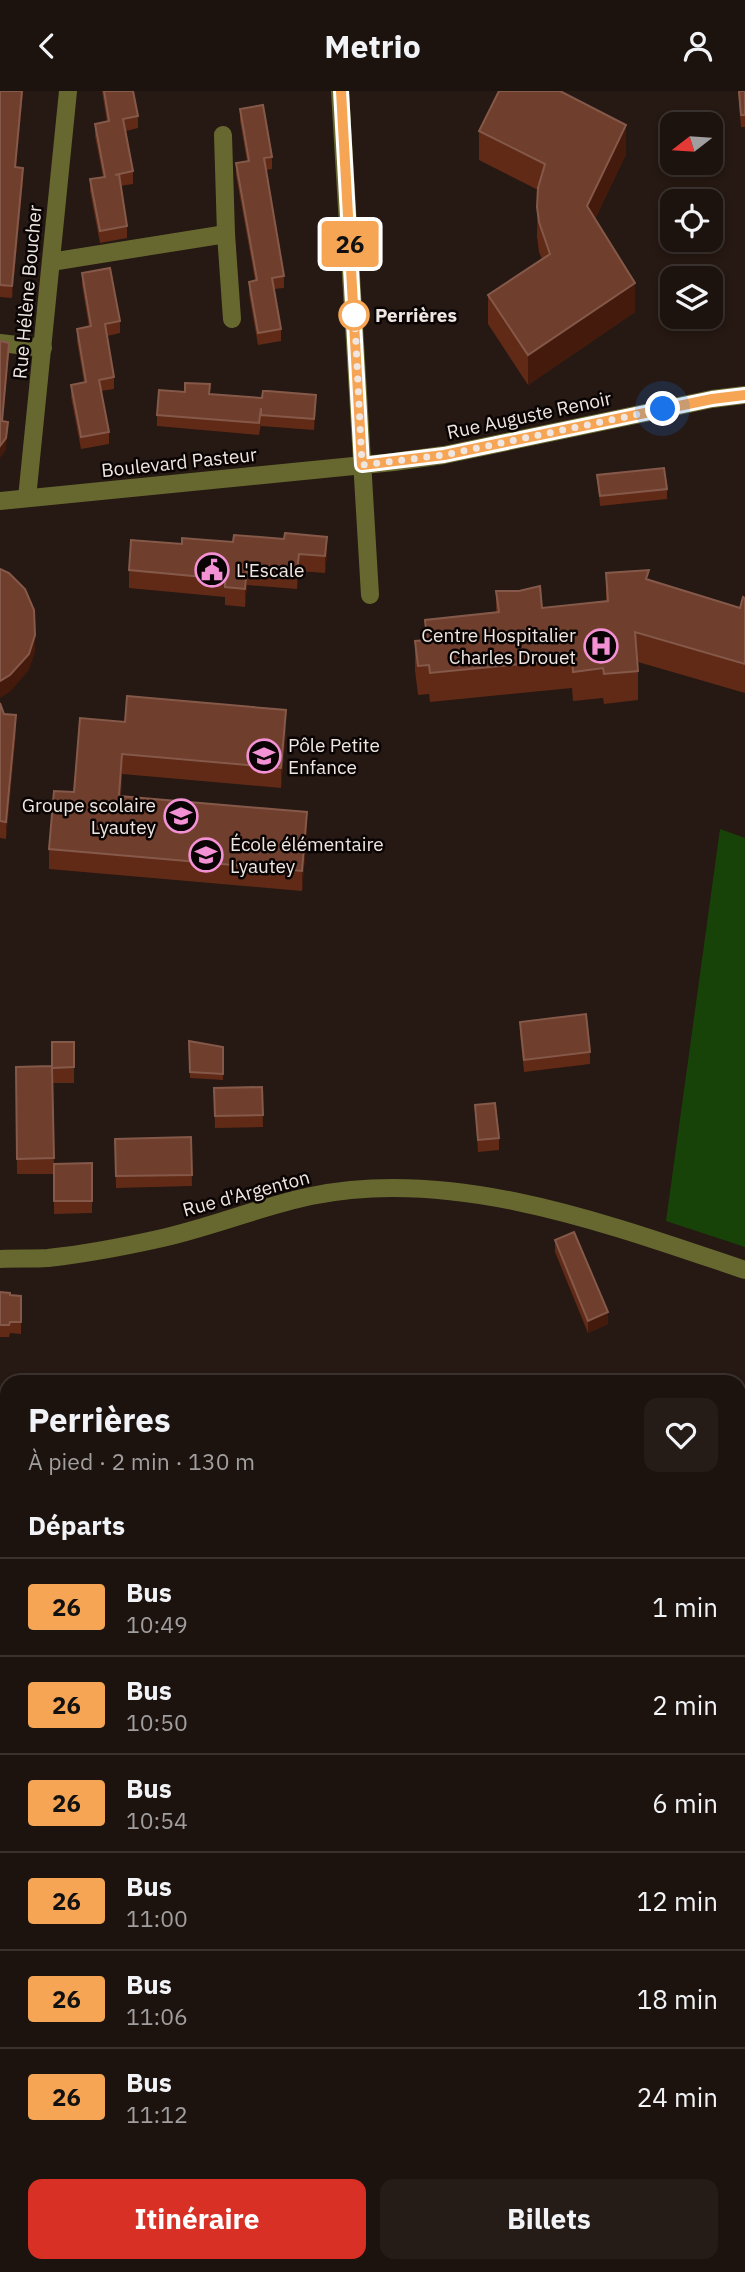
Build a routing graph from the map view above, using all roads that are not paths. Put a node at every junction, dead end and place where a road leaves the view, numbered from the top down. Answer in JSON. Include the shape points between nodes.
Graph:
{"nodes":[{"id":1,"x":68,"y":91,"type":"edge"},
{"id":2,"x":340,"y":91,"type":"edge"},
{"id":3,"x":223,"y":135,"type":"dead end"},
{"id":4,"x":226,"y":234,"type":"junction"},
{"id":5,"x":51,"y":262,"type":"junction"},
{"id":6,"x":232,"y":319,"type":"dead end"},
{"id":7,"x":0,"y":343,"type":"edge"},
{"id":8,"x":43,"y":348,"type":"junction"},
{"id":9,"x":745,"y":395,"type":"edge"},
{"id":10,"x":362,"y":465,"type":"junction"},
{"id":11,"x":27,"y":498,"type":"junction"},
{"id":12,"x":0,"y":501,"type":"edge"},
{"id":13,"x":370,"y":595,"type":"dead end"},
{"id":14,"x":0,"y":1259,"type":"edge"},
{"id":15,"x":745,"y":1270,"type":"edge"}],
"edges":[{"from":1,"to":5,"type":"street","name":"Rue Hélène Boucher"},
{"from":2,"to":10,"type":"street"},
{"from":3,"to":4,"type":"street"},
{"from":4,"to":5,"type":"street"},
{"from":4,"to":6,"type":"street"},
{"from":5,"to":8,"type":"street","name":"Rue Hélène Boucher"},
{"from":7,"to":8,"type":"street"},
{"from":8,"to":11,"type":"street","name":"Rue Hélène Boucher"},
{"from":9,"to":10,"type":"street","name":"Rue Auguste Renoir","via":[[444,455]]},
{"from":10,"to":11,"type":"street","name":"Boulevard Pasteur"},
{"from":10,"to":13,"type":"street"},
{"from":11,"to":12,"type":"street","name":"Boulevard Pasteur"},
{"from":14,"to":15,"type":"street","name":"Rue d'Argenton","via":[[47,1258],[159,1239],[312,1195],[390,1187],[460,1191],[523,1203],[631,1231]]}]}
